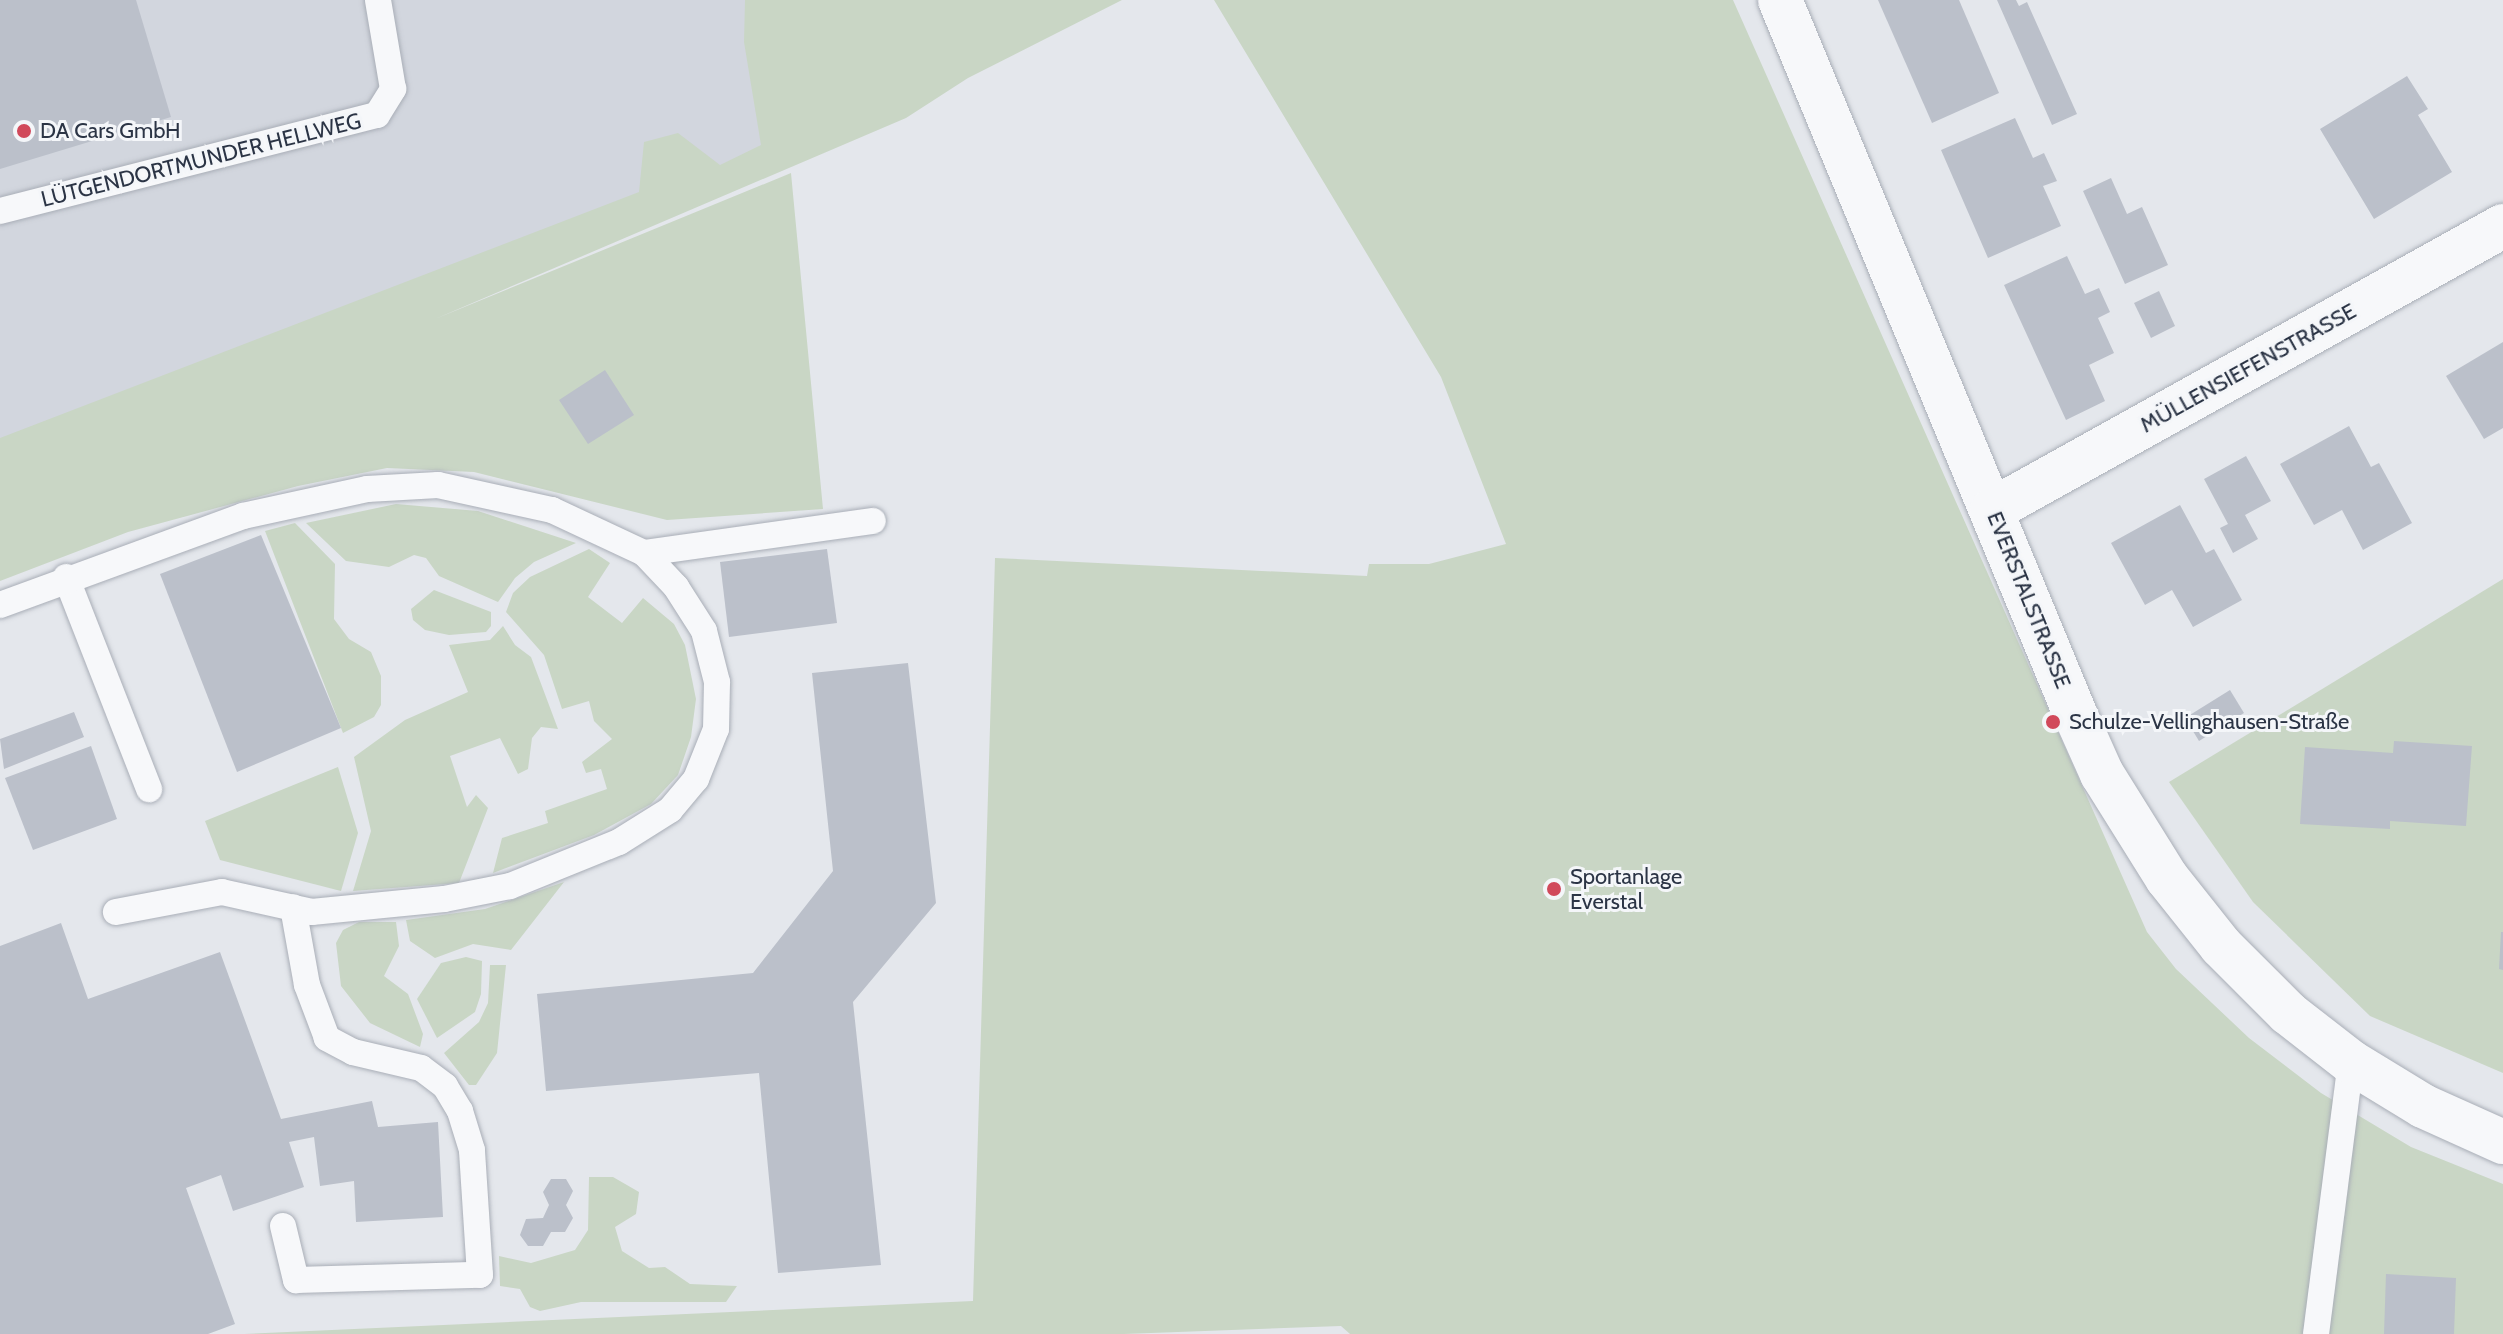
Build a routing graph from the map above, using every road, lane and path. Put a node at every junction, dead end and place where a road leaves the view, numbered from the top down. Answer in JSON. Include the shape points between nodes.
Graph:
{"nodes":[{"id":1,"x":378,"y":0,"type":"edge"},
{"id":2,"x":1780,"y":0,"type":"edge"},
{"id":3,"x":0,"y":211,"type":"edge"},
{"id":4,"x":2503,"y":226,"type":"edge"},
{"id":5,"x":1992,"y":510,"type":"junction"},
{"id":6,"x":873,"y":521,"type":"dead end"},
{"id":7,"x":644,"y":553,"type":"junction"},
{"id":8,"x":66,"y":577,"type":"junction"},
{"id":9,"x":0,"y":605,"type":"edge"},
{"id":10,"x":149,"y":789,"type":"dead end"},
{"id":11,"x":293,"y":907,"type":"junction"},
{"id":12,"x":116,"y":912,"type":"dead end"},
{"id":13,"x":2351,"y":1062,"type":"junction"},
{"id":14,"x":2503,"y":1142,"type":"edge"},
{"id":15,"x":283,"y":1226,"type":"dead end"},
{"id":16,"x":2316,"y":1334,"type":"edge"}],
"edges":[{"from":1,"to":3,"type":"lane","name":"LÜTGENDORTMUNDER HELLWEG","via":[[393,89],[377,115]]},
{"from":2,"to":5,"type":"street","name":"EVERSTALSTRASSE"},
{"from":4,"to":5,"type":"street","name":"MÜLLENSIEFENSTRASSE"},
{"from":5,"to":13,"type":"street","name":"EVERSTALSTRASSE","via":[[2102,774],[2167,878],[2221,946],[2288,1013]]},
{"from":6,"to":7,"type":"lane"},
{"from":7,"to":8,"type":"lane","via":[[552,510],[423,486],[367,489],[243,516]]},
{"from":7,"to":11,"type":"lane","via":[[676,587],[704,631],[717,682],[716,729],[696,779],[670,810],[619,842],[510,886],[382,907],[312,912]]},
{"from":8,"to":9,"type":"lane"},
{"from":8,"to":10,"type":"lane"},
{"from":11,"to":12,"type":"lane","via":[[222,892]]},
{"from":11,"to":15,"type":"lane","via":[[307,985],[327,1038],[353,1052],[421,1068],[445,1086],[460,1111],[472,1150],[480,1275],[296,1280]]},
{"from":13,"to":14,"type":"street","name":"EVERSTALSTRASSE","via":[[2423,1106]]},
{"from":13,"to":16,"type":"lane"}]}
